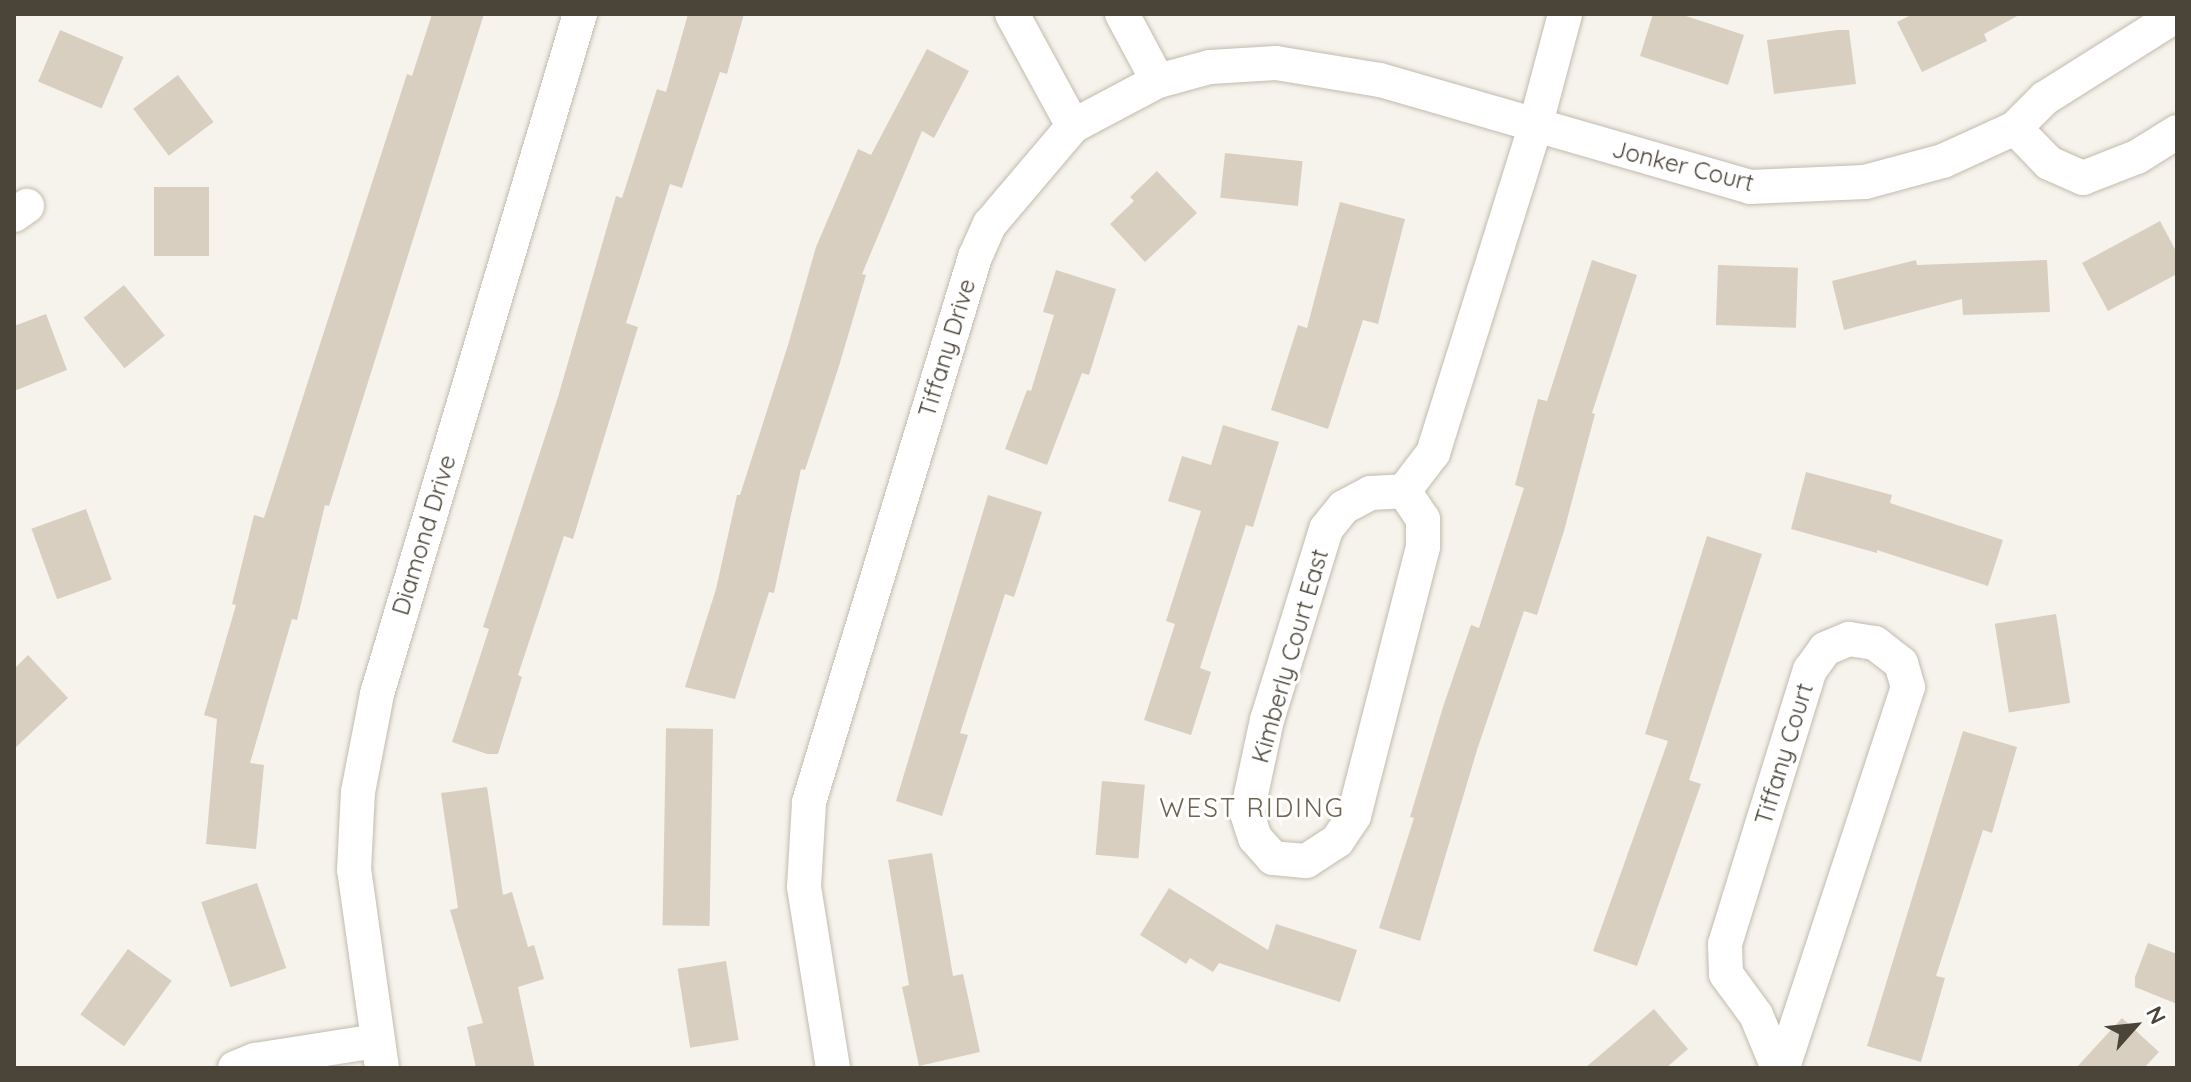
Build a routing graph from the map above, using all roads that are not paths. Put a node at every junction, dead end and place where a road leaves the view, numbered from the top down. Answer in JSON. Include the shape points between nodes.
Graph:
{"nodes":[{"id":1,"x":580,"y":14,"type":"edge"},
{"id":2,"x":1012,"y":14,"type":"edge"},
{"id":3,"x":1122,"y":14,"type":"edge"},
{"id":4,"x":1565,"y":14,"type":"edge"},
{"id":5,"x":2177,"y":15,"type":"edge"},
{"id":6,"x":1158,"y":81,"type":"junction"},
{"id":7,"x":1073,"y":126,"type":"junction"},
{"id":8,"x":1535,"y":127,"type":"junction"},
{"id":9,"x":2015,"y":128,"type":"junction"},
{"id":10,"x":2177,"y":132,"type":"edge"},
{"id":11,"x":1404,"y":491,"type":"junction"},
{"id":12,"x":380,"y":1054,"type":"edge"},
{"id":13,"x":235,"y":1068,"type":"edge"},
{"id":14,"x":833,"y":1068,"type":"edge"},
{"id":15,"x":1780,"y":1068,"type":"edge"}],
"edges":[{"from":1,"to":12,"type":"street","name":"Diamond Drive","via":[[377,694],[358,792],[354,870]]},
{"from":2,"to":7,"type":"street"},
{"from":3,"to":6,"type":"street"},
{"from":4,"to":8,"type":"street"},
{"from":5,"to":9,"type":"street","name":"Jonker Court","via":[[2045,98]]},
{"from":6,"to":7,"type":"street","name":"Tiffany Drive"},
{"from":6,"to":8,"type":"street","name":"Tiffany Drive","via":[[1210,67],[1276,63],[1380,80]]},
{"from":7,"to":14,"type":"street","name":"Tiffany Drive","via":[[990,224],[975,257],[809,802],[804,887]]},
{"from":8,"to":9,"type":"street","name":"Jonker Court","via":[[1750,187],[1865,182],[1943,161]]},
{"from":8,"to":11,"type":"street","via":[[1433,453]]},
{"from":9,"to":10,"type":"street","via":[[2049,163],[2083,178],[2137,157]]},
{"from":11,"to":11,"type":"street","name":"Kimberly Court East","via":[[1370,493],[1344,507],[1326,529],[1267,720],[1247,813],[1255,838],[1273,858],[1306,861],[1337,841],[1354,816],[1423,547],[1423,519]]},
{"from":12,"to":13,"type":"street","via":[[255,1060]]},
{"from":15,"to":15,"type":"street","name":"Tiffany Court","via":[[1908,687],[1901,663],[1875,643],[1849,639],[1825,649],[1810,670],[1725,944],[1726,974],[1756,1015]]}]}
